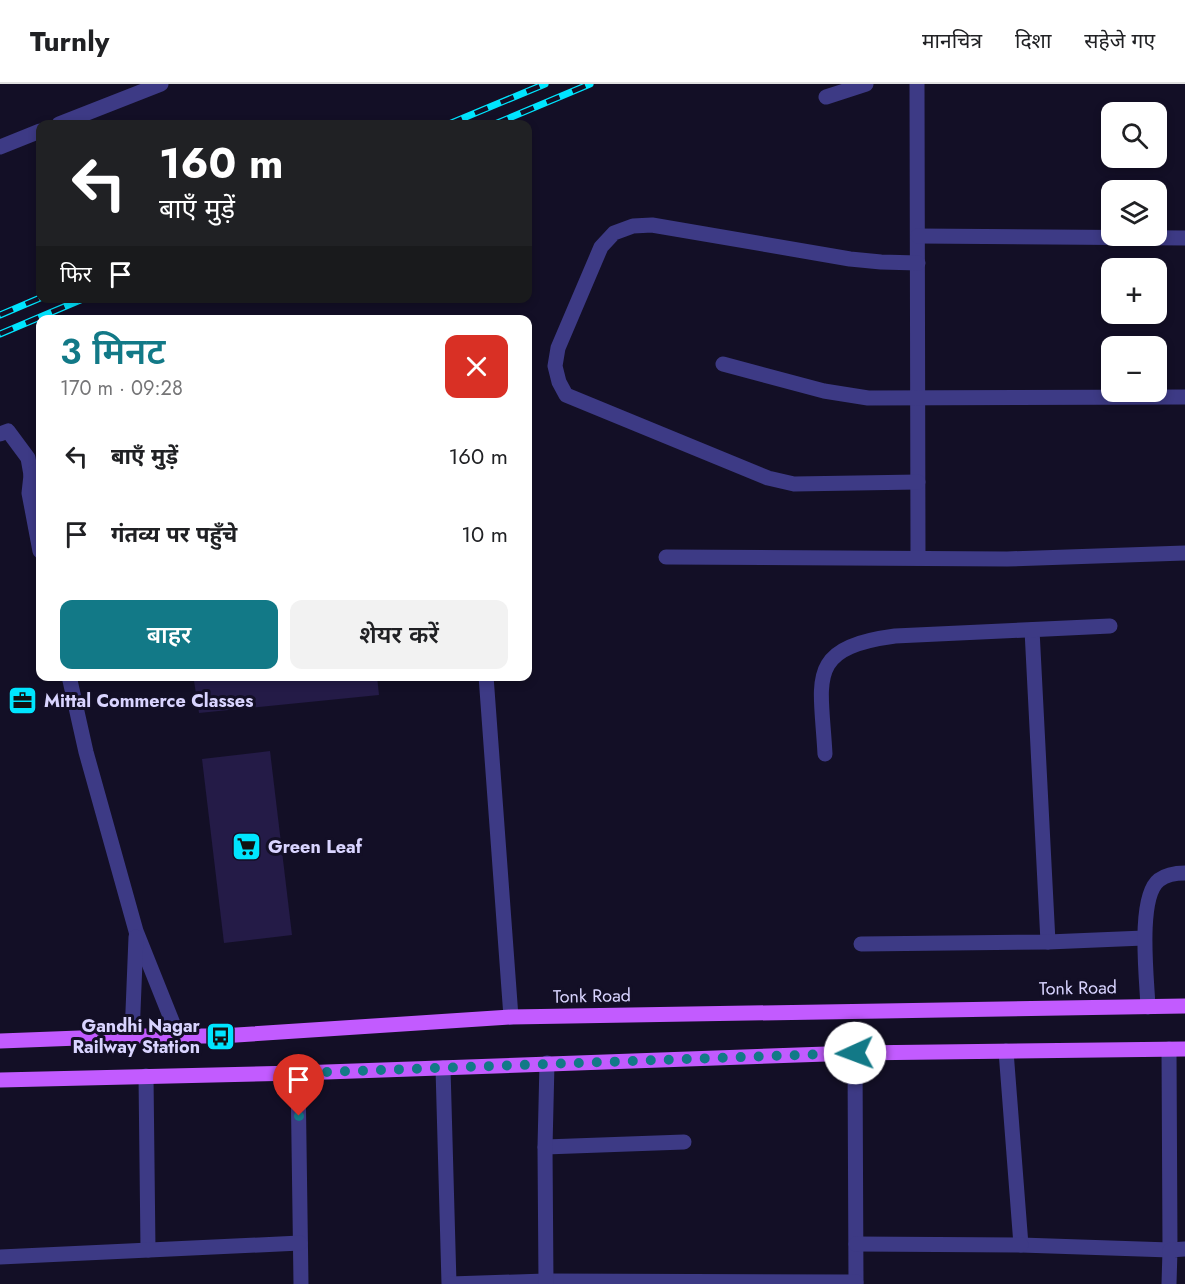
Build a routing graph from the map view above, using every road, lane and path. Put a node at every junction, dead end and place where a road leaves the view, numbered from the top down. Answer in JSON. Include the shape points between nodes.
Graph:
{"nodes":[{"id":1,"x":161,"y":84,"type":"edge"},
{"id":2,"x":866,"y":84,"type":"edge"},
{"id":3,"x":917,"y":84,"type":"edge"},
{"id":4,"x":131,"y":90,"type":"edge"},
{"id":5,"x":826,"y":97,"type":"dead end"},
{"id":6,"x":67,"y":120,"type":"edge"},
{"id":7,"x":36,"y":133,"type":"edge"},
{"id":8,"x":0,"y":147,"type":"edge"},
{"id":9,"x":918,"y":236,"type":"junction"},
{"id":10,"x":1185,"y":238,"type":"edge"},
{"id":11,"x":918,"y":263,"type":"junction"},
{"id":12,"x":723,"y":363,"type":"dead end"},
{"id":13,"x":1185,"y":398,"type":"edge"},
{"id":14,"x":918,"y":399,"type":"junction"},
{"id":15,"x":0,"y":434,"type":"edge"},
{"id":16,"x":36,"y":472,"type":"edge"},
{"id":17,"x":918,"y":482,"type":"junction"},
{"id":18,"x":36,"y":530,"type":"edge"},
{"id":19,"x":1185,"y":553,"type":"edge"},
{"id":20,"x":666,"y":557,"type":"dead end"},
{"id":21,"x":918,"y":558,"type":"junction"},
{"id":22,"x":1110,"y":626,"type":"dead end"},
{"id":23,"x":1032,"y":630,"type":"junction"},
{"id":24,"x":70,"y":681,"type":"edge"},
{"id":25,"x":486,"y":681,"type":"edge"},
{"id":26,"x":825,"y":754,"type":"dead end"},
{"id":27,"x":1185,"y":873,"type":"edge"},
{"id":28,"x":136,"y":931,"type":"junction"},
{"id":29,"x":1144,"y":938,"type":"junction"},
{"id":30,"x":1048,"y":942,"type":"junction"},
{"id":31,"x":861,"y":945,"type":"dead end"},
{"id":32,"x":1148,"y":1006,"type":"junction"},
{"id":33,"x":1185,"y":1006,"type":"edge"},
{"id":34,"x":512,"y":1017,"type":"junction"},
{"id":35,"x":132,"y":1036,"type":"junction"},
{"id":36,"x":178,"y":1036,"type":"junction"},
{"id":37,"x":0,"y":1041,"type":"edge"},
{"id":38,"x":1169,"y":1049,"type":"junction"},
{"id":39,"x":1185,"y":1049,"type":"edge"},
{"id":40,"x":1006,"y":1051,"type":"junction"},
{"id":41,"x":855,"y":1053,"type":"junction"},
{"id":42,"x":547,"y":1063,"type":"junction"},
{"id":43,"x":443,"y":1068,"type":"junction"},
{"id":44,"x":298,"y":1073,"type":"junction"},
{"id":45,"x":146,"y":1076,"type":"junction"},
{"id":46,"x":0,"y":1080,"type":"edge"},
{"id":47,"x":684,"y":1142,"type":"dead end"},
{"id":48,"x":545,"y":1147,"type":"junction"},
{"id":49,"x":300,"y":1243,"type":"junction"},
{"id":50,"x":856,"y":1244,"type":"junction"},
{"id":51,"x":1021,"y":1245,"type":"junction"},
{"id":52,"x":148,"y":1250,"type":"junction"},
{"id":53,"x":1177,"y":1250,"type":"edge"},
{"id":54,"x":0,"y":1257,"type":"edge"},
{"id":55,"x":546,"y":1283,"type":"edge"},
{"id":56,"x":856,"y":1283,"type":"edge"},
{"id":57,"x":301,"y":1284,"type":"edge"},
{"id":58,"x":449,"y":1284,"type":"edge"},
{"id":59,"x":1169,"y":1284,"type":"edge"}],
"edges":[{"from":1,"to":4,"type":"street"},
{"from":2,"to":5,"type":"street"},
{"from":3,"to":9,"type":"street"},
{"from":4,"to":6,"type":"street"},
{"from":7,"to":8,"type":"street"},
{"from":9,"to":10,"type":"street"},
{"from":9,"to":11,"type":"street"},
{"from":11,"to":14,"type":"street"},
{"from":11,"to":17,"type":"street","via":[[850,259],[652,225],[633,226],[614,233],[601,247],[558,348],[555,366],[566,395],[768,478],[794,484]]},
{"from":12,"to":14,"type":"street","via":[[824,391],[868,398]]},
{"from":13,"to":14,"type":"street"},
{"from":14,"to":17,"type":"street"},
{"from":15,"to":16,"type":"street","via":[[8,431]]},
{"from":16,"to":18,"type":"street","via":[[29,493]]},
{"from":17,"to":21,"type":"street"},
{"from":19,"to":21,"type":"street"},
{"from":20,"to":21,"type":"street"},
{"from":22,"to":23,"type":"street"},
{"from":23,"to":26,"type":"street","via":[[895,636],[869,639],[847,648],[831,658],[822,674]]},
{"from":23,"to":30,"type":"street"},
{"from":24,"to":28,"type":"street"},
{"from":25,"to":34,"type":"street"},
{"from":27,"to":29,"type":"street","via":[[1157,881],[1149,896]]},
{"from":28,"to":35,"type":"street"},
{"from":28,"to":36,"type":"street"},
{"from":29,"to":30,"type":"street"},
{"from":29,"to":32,"type":"street"},
{"from":30,"to":31,"type":"street"},
{"from":32,"to":33,"type":"main road","name":"Tonk Road"},
{"from":32,"to":34,"type":"main road","name":"Tonk Road"},
{"from":34,"to":36,"type":"main road","name":"Tonk Road"},
{"from":35,"to":36,"type":"main road","name":"Tonk Road"},
{"from":35,"to":37,"type":"main road","name":"Tonk Road"},
{"from":38,"to":39,"type":"main road"},
{"from":38,"to":40,"type":"main road"},
{"from":38,"to":53,"type":"street"},
{"from":40,"to":41,"type":"main road"},
{"from":40,"to":51,"type":"street"},
{"from":41,"to":42,"type":"main road"},
{"from":41,"to":50,"type":"street"},
{"from":42,"to":43,"type":"main road"},
{"from":42,"to":48,"type":"street"},
{"from":43,"to":44,"type":"main road"},
{"from":43,"to":58,"type":"street"},
{"from":44,"to":45,"type":"main road"},
{"from":44,"to":49,"type":"street"},
{"from":45,"to":46,"type":"main road"},
{"from":45,"to":52,"type":"street"},
{"from":47,"to":48,"type":"street"},
{"from":48,"to":55,"type":"street"},
{"from":49,"to":52,"type":"street"},
{"from":49,"to":57,"type":"street"},
{"from":50,"to":51,"type":"street"},
{"from":50,"to":56,"type":"street"},
{"from":51,"to":53,"type":"street"},
{"from":52,"to":54,"type":"street"},
{"from":53,"to":59,"type":"street"},
{"from":55,"to":56,"type":"street"},
{"from":55,"to":58,"type":"street"}]}
